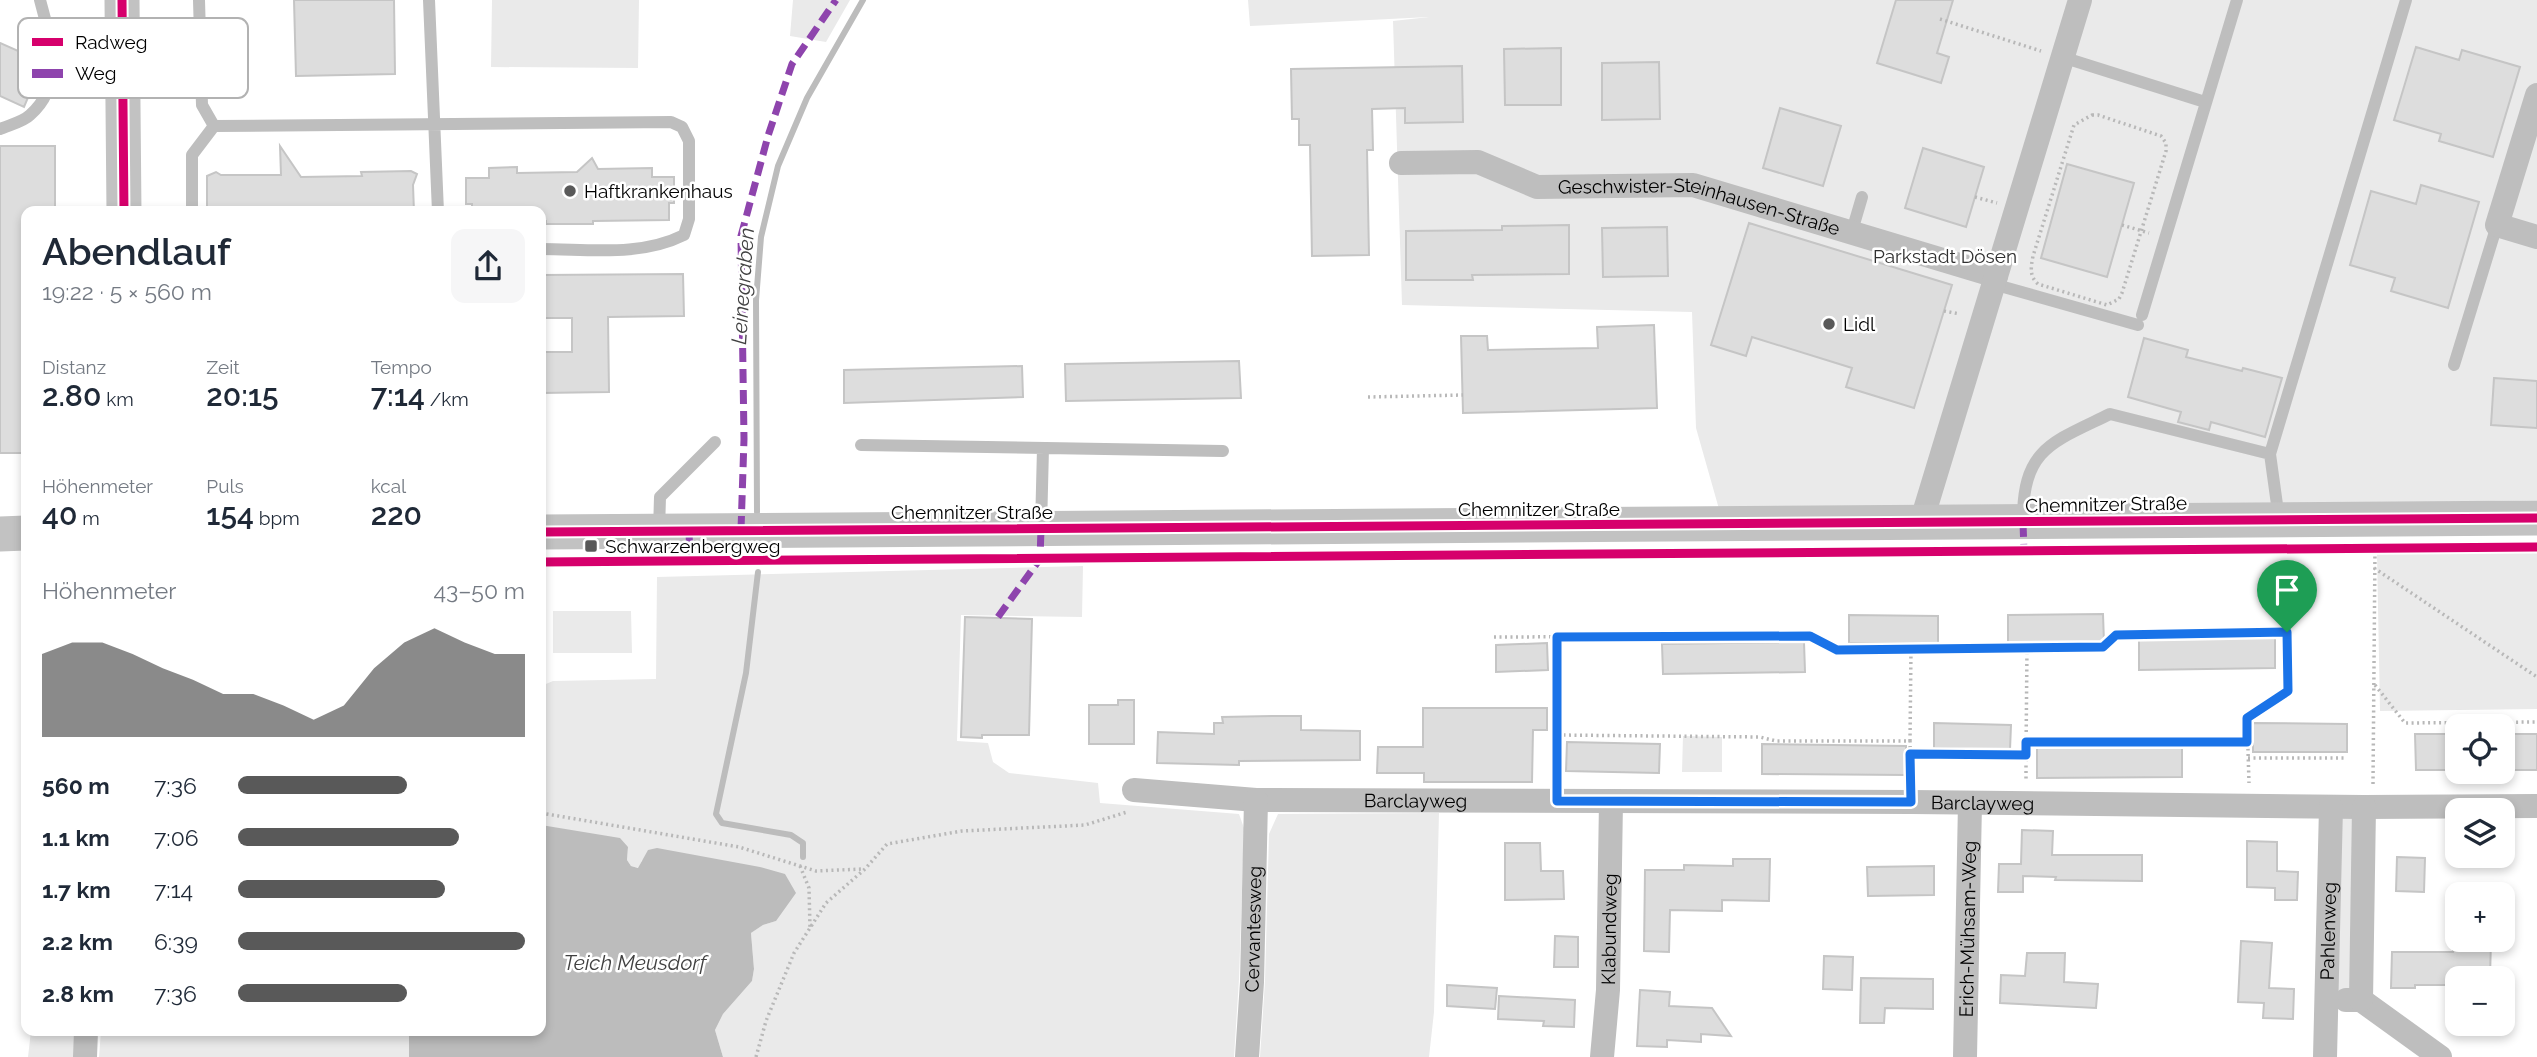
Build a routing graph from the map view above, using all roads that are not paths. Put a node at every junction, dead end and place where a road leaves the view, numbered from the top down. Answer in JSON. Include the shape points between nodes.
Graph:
{"nodes":[{"id":1,"x":40,"y":0,"type":"edge"},
{"id":2,"x":122,"y":0,"type":"edge"},
{"id":3,"x":200,"y":0,"type":"edge"},
{"id":4,"x":429,"y":0,"type":"edge"},
{"id":5,"x":2080,"y":0,"type":"edge"},
{"id":6,"x":2237,"y":0,"type":"edge"},
{"id":7,"x":2406,"y":0,"type":"edge"},
{"id":8,"x":45,"y":18,"type":"edge"},
{"id":9,"x":122,"y":18,"type":"edge"},
{"id":10,"x":200,"y":18,"type":"edge"},
{"id":11,"x":2062,"y":58,"type":"junction"},
{"id":12,"x":2537,"y":95,"type":"edge"},
{"id":13,"x":44,"y":98,"type":"edge"},
{"id":14,"x":123,"y":98,"type":"edge"},
{"id":15,"x":202,"y":98,"type":"edge"},
{"id":16,"x":2205,"y":102,"type":"junction"},
{"id":17,"x":435,"y":123,"type":"junction"},
{"id":18,"x":214,"y":126,"type":"junction"},
{"id":19,"x":0,"y":129,"type":"edge"},
{"id":20,"x":1401,"y":163,"type":"dead end"},
{"id":21,"x":1862,"y":197,"type":"dead end"},
{"id":22,"x":124,"y":206,"type":"edge"},
{"id":23,"x":192,"y":206,"type":"edge"},
{"id":24,"x":438,"y":206,"type":"edge"},
{"id":25,"x":2497,"y":225,"type":"junction"},
{"id":26,"x":1852,"y":231,"type":"junction"},
{"id":27,"x":2537,"y":237,"type":"edge"},
{"id":28,"x":546,"y":249,"type":"edge"},
{"id":29,"x":1995,"y":280,"type":"junction"},
{"id":30,"x":2454,"y":365,"type":"dead end"},
{"id":31,"x":715,"y":442,"type":"dead end"},
{"id":32,"x":861,"y":444,"type":"dead end"},
{"id":33,"x":1043,"y":448,"type":"junction"},
{"id":34,"x":1223,"y":451,"type":"dead end"},
{"id":35,"x":2270,"y":454,"type":"junction"},
{"id":36,"x":2537,"y":518,"type":"edge"},
{"id":37,"x":2279,"y":519,"type":"junction"},
{"id":38,"x":1921,"y":523,"type":"junction"},
{"id":39,"x":2023,"y":523,"type":"junction"},
{"id":40,"x":1041,"y":529,"type":"junction"},
{"id":41,"x":659,"y":531,"type":"junction"},
{"id":42,"x":546,"y":532,"type":"edge"},
{"id":43,"x":21,"y":533,"type":"edge"},
{"id":44,"x":0,"y":534,"type":"edge"},
{"id":45,"x":1134,"y":790,"type":"road end"},
{"id":46,"x":1256,"y":800,"type":"junction"},
{"id":47,"x":1611,"y":801,"type":"junction"},
{"id":48,"x":1970,"y":803,"type":"junction"},
{"id":49,"x":2537,"y":806,"type":"edge"},
{"id":50,"x":2331,"y":807,"type":"junction"},
{"id":51,"x":2368,"y":807,"type":"junction"},
{"id":52,"x":2328,"y":1000,"type":"junction"},
{"id":53,"x":2361,"y":1000,"type":"junction"},
{"id":54,"x":86,"y":1036,"type":"edge"},
{"id":55,"x":85,"y":1057,"type":"edge"},
{"id":56,"x":1247,"y":1057,"type":"edge"},
{"id":57,"x":1602,"y":1057,"type":"edge"},
{"id":58,"x":1965,"y":1057,"type":"edge"},
{"id":59,"x":2325,"y":1057,"type":"edge"},
{"id":60,"x":2440,"y":1057,"type":"edge"}],
"edges":[{"from":1,"to":8,"type":"lane"},
{"from":2,"to":9,"type":"main road"},
{"from":3,"to":10,"type":"lane"},
{"from":4,"to":17,"type":"lane"},
{"from":5,"to":11,"type":"street"},
{"from":6,"to":16,"type":"lane"},
{"from":7,"to":35,"type":"lane"},
{"from":11,"to":16,"type":"lane"},
{"from":11,"to":29,"type":"street"},
{"from":12,"to":25,"type":"street"},
{"from":13,"to":19,"type":"lane","via":[[30,116]]},
{"from":14,"to":22,"type":"main road"},
{"from":15,"to":18,"type":"lane"},
{"from":16,"to":29,"type":"lane","via":[[2140,320]]},
{"from":17,"to":18,"type":"lane"},
{"from":17,"to":24,"type":"lane"},
{"from":17,"to":28,"type":"lane","via":[[671,122],[682,127],[689,141],[689,219],[684,235],[639,250]]},
{"from":18,"to":23,"type":"lane","via":[[192,155]]},
{"from":20,"to":26,"type":"street","name":"Geschwister-Steinhausen-Straße","via":[[1478,162],[1537,187],[1693,185]]},
{"from":21,"to":26,"type":"lane"},
{"from":25,"to":27,"type":"street"},
{"from":25,"to":30,"type":"lane"},
{"from":26,"to":29,"type":"street","name":"Geschwister-Steinhausen-Straße"},
{"from":29,"to":38,"type":"street"},
{"from":31,"to":41,"type":"lane","via":[[660,497]]},
{"from":32,"to":33,"type":"lane"},
{"from":33,"to":34,"type":"lane"},
{"from":33,"to":40,"type":"lane"},
{"from":35,"to":37,"type":"lane"},
{"from":35,"to":39,"type":"lane","via":[[2110,414],[2045,448],[2030,469],[2023,492]]},
{"from":36,"to":37,"type":"main road","name":"Chemnitzer Straße"},
{"from":37,"to":39,"type":"main road","name":"Chemnitzer Straße"},
{"from":38,"to":39,"type":"main road","name":"Chemnitzer Straße"},
{"from":38,"to":40,"type":"main road","name":"Chemnitzer Straße"},
{"from":40,"to":41,"type":"main road","name":"Chemnitzer Straße"},
{"from":41,"to":42,"type":"main road","name":"Chemnitzer Straße"},
{"from":43,"to":44,"type":"main road"},
{"from":45,"to":46,"type":"street","name":"Barclayweg"},
{"from":46,"to":47,"type":"street","name":"Barclayweg"},
{"from":46,"to":56,"type":"street","name":"Cervantesweg"},
{"from":47,"to":48,"type":"street","name":"Barclayweg"},
{"from":47,"to":57,"type":"street","name":"Klabundweg","via":[[1608,990]]},
{"from":48,"to":50,"type":"street","name":"Barclayweg"},
{"from":48,"to":58,"type":"street","name":"Erich-Mühsam-Weg"},
{"from":49,"to":51,"type":"street","name":"Barclayweg"},
{"from":50,"to":51,"type":"street","name":"Barclayweg"},
{"from":50,"to":52,"type":"street","name":"Pahlenweg"},
{"from":51,"to":53,"type":"street","name":"Pahlenweg"},
{"from":52,"to":53,"type":"street"},
{"from":52,"to":59,"type":"street","name":"Pahlenweg"},
{"from":53,"to":60,"type":"street"},
{"from":54,"to":55,"type":"street"}]}
